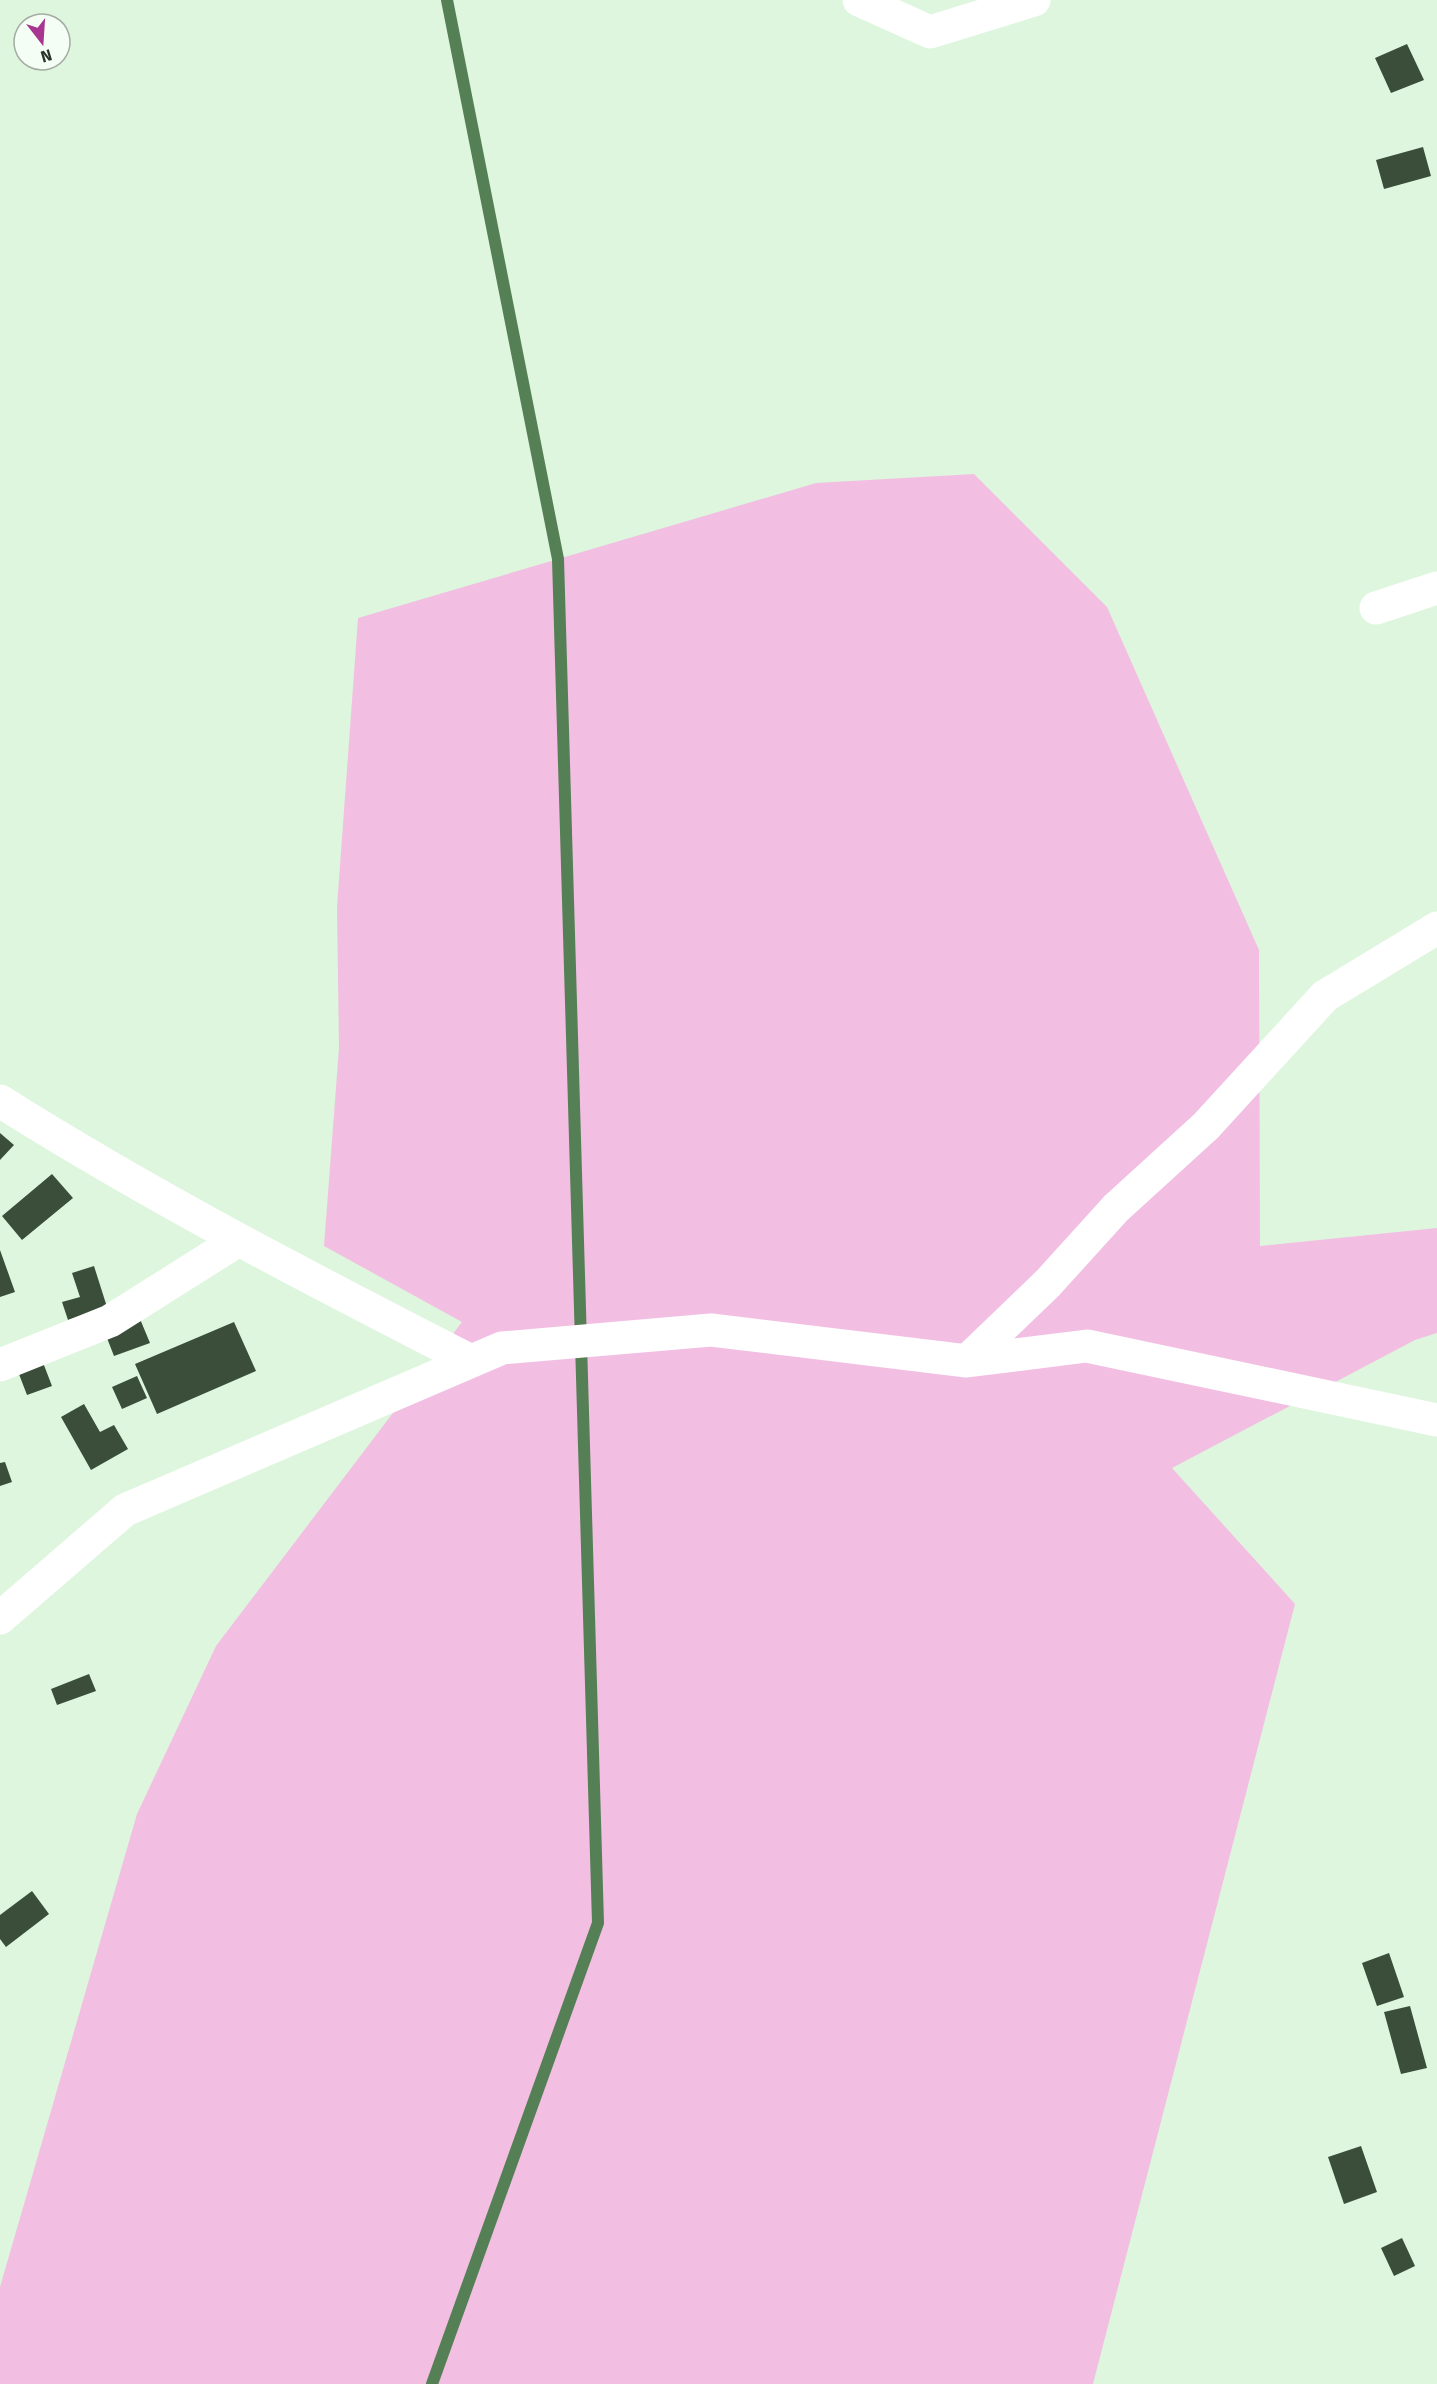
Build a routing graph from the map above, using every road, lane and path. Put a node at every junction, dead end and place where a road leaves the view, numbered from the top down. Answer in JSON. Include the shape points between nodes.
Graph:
{"nodes":[{"id":1,"x":859,"y":0,"type":"edge"},
{"id":2,"x":1034,"y":0,"type":"edge"},
{"id":3,"x":1437,"y":588,"type":"edge"},
{"id":4,"x":1376,"y":608,"type":"dead end"},
{"id":5,"x":1437,"y":928,"type":"edge"},
{"id":6,"x":0,"y":1101,"type":"edge"},
{"id":7,"x":237,"y":1241,"type":"junction"},
{"id":8,"x":471,"y":1361,"type":"junction"},
{"id":9,"x":967,"y":1361,"type":"junction"},
{"id":10,"x":0,"y":1365,"type":"edge"},
{"id":11,"x":1437,"y":1420,"type":"edge"},
{"id":12,"x":0,"y":1618,"type":"edge"}],
"edges":[{"from":1,"to":2,"type":"street","via":[[930,32]]},
{"from":3,"to":4,"type":"street"},
{"from":5,"to":9,"type":"street","via":[[1325,996],[1206,1126],[1116,1208],[1048,1283]]},
{"from":6,"to":7,"type":"street","via":[[82,1153]]},
{"from":7,"to":8,"type":"street"},
{"from":7,"to":10,"type":"street","via":[[110,1321]]},
{"from":8,"to":9,"type":"street","via":[[502,1348],[711,1330]]},
{"from":8,"to":12,"type":"street","via":[[124,1510]]},
{"from":9,"to":11,"type":"street","via":[[1087,1346]]}]}
